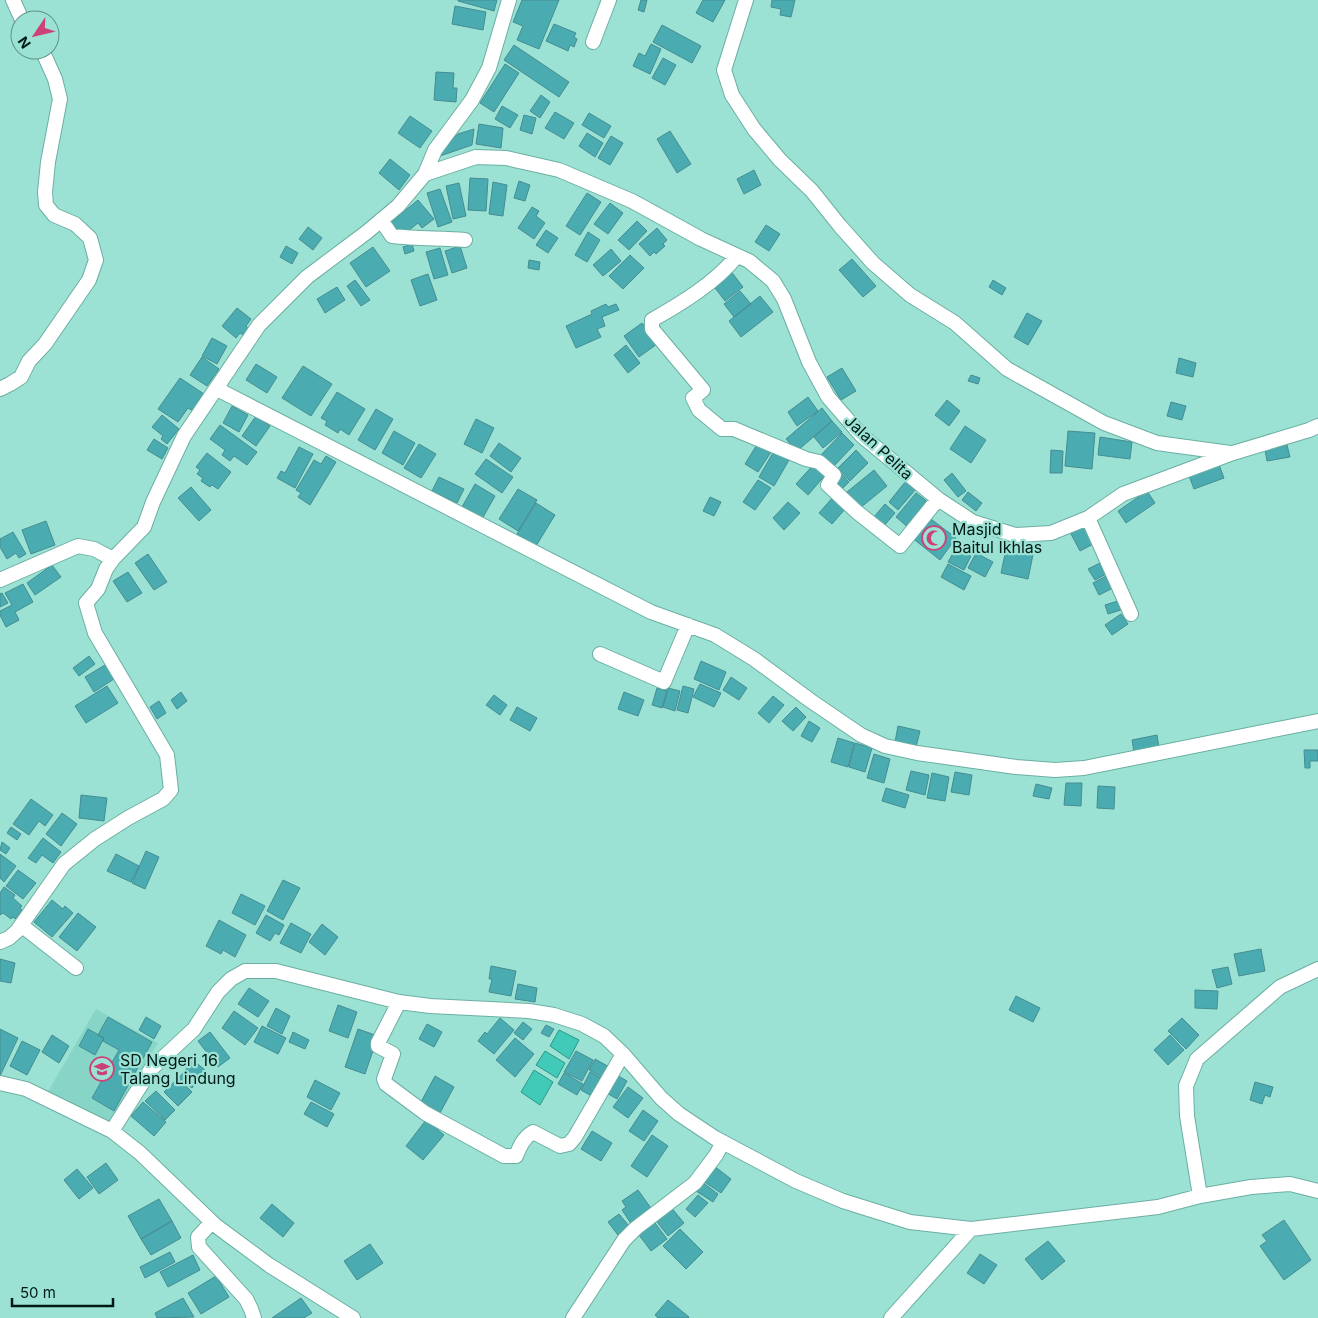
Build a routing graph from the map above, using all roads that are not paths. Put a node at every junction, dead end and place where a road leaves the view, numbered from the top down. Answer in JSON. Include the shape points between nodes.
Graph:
{"nodes":[{"id":1,"x":509,"y":0,"type":"edge"},
{"id":2,"x":610,"y":0,"type":"edge"},
{"id":3,"x":746,"y":0,"type":"edge"},
{"id":4,"x":593,"y":42,"type":"dead end"},
{"id":5,"x":46,"y":60,"type":"edge"},
{"id":6,"x":426,"y":174,"type":"junction"},
{"id":7,"x":381,"y":220,"type":"junction"},
{"id":8,"x":465,"y":240,"type":"dead end"},
{"id":9,"x":737,"y":256,"type":"junction"},
{"id":10,"x":0,"y":389,"type":"edge"},
{"id":11,"x":217,"y":389,"type":"junction"},
{"id":12,"x":1318,"y":426,"type":"edge"},
{"id":13,"x":1233,"y":453,"type":"junction"},
{"id":14,"x":938,"y":499,"type":"junction"},
{"id":15,"x":1088,"y":518,"type":"junction"},
{"id":16,"x":113,"y":559,"type":"junction"},
{"id":17,"x":0,"y":580,"type":"edge"},
{"id":18,"x":1131,"y":614,"type":"dead end"},
{"id":19,"x":688,"y":625,"type":"junction"},
{"id":20,"x":600,"y":654,"type":"dead end"},
{"id":21,"x":1318,"y":721,"type":"edge"},
{"id":22,"x":21,"y":925,"type":"junction"},
{"id":23,"x":0,"y":942,"type":"edge"},
{"id":24,"x":76,"y":968,"type":"dead end"},
{"id":25,"x":1318,"y":969,"type":"edge"},
{"id":26,"x":399,"y":1002,"type":"junction"},
{"id":27,"x":623,"y":1054,"type":"junction"},
{"id":28,"x":0,"y":1083,"type":"edge"},
{"id":29,"x":112,"y":1130,"type":"junction"},
{"id":30,"x":723,"y":1142,"type":"junction"},
{"id":31,"x":1318,"y":1191,"type":"edge"},
{"id":32,"x":1200,"y":1196,"type":"junction"},
{"id":33,"x":212,"y":1222,"type":"junction"},
{"id":34,"x":971,"y":1228,"type":"junction"},
{"id":35,"x":254,"y":1318,"type":"edge"},
{"id":36,"x":353,"y":1318,"type":"edge"},
{"id":37,"x":574,"y":1318,"type":"edge"},
{"id":38,"x":891,"y":1318,"type":"edge"}],
"edges":[{"from":1,"to":6,"type":"street","via":[[489,68],[472,100],[435,150]]},
{"from":2,"to":4,"type":"street"},
{"from":3,"to":13,"type":"street","via":[[724,70],[732,95],[754,129],[812,191],[873,264],[910,295],[955,323],[1007,369],[1104,423],[1157,443]]},
{"from":5,"to":10,"type":"street","via":[[60,99],[48,162],[46,205],[54,215],[75,224],[90,238],[96,260],[90,280],[45,344],[29,361],[21,377]]},
{"from":6,"to":7,"type":"street"},
{"from":6,"to":9,"type":"street","name":"Jalan Pelita","via":[[476,157],[506,158],[559,170],[632,201]]},
{"from":7,"to":8,"type":"street","via":[[392,236]]},
{"from":7,"to":11,"type":"street","via":[[307,277],[259,325]]},
{"from":9,"to":14,"type":"street","name":"Jalan Pelita","via":[[749,261],[773,281],[828,396],[861,435]]},
{"from":9,"to":14,"type":"street","via":[[704,287],[652,320],[652,329],[702,390],[692,398],[698,410],[722,429],[734,429],[819,462],[834,475],[828,485],[900,546]]},
{"from":11,"to":16,"type":"street","via":[[184,436],[144,527]]},
{"from":11,"to":19,"type":"street","via":[[651,612]]},
{"from":12,"to":13,"type":"street","name":"Jalan Pelita"},
{"from":13,"to":15,"type":"street","name":"Jalan Pelita","via":[[1123,494]]},
{"from":14,"to":15,"type":"street","name":"Jalan Pelita","via":[[973,522],[1015,535],[1051,533]]},
{"from":15,"to":18,"type":"street"},
{"from":16,"to":17,"type":"street","via":[[94,549],[78,546]]},
{"from":16,"to":22,"type":"street","via":[[98,589],[86,603],[94,633],[167,755],[171,790],[163,799],[95,839],[64,864]]},
{"from":19,"to":20,"type":"street","via":[[664,682]]},
{"from":19,"to":21,"type":"street","via":[[731,644],[861,735],[885,746],[917,753],[1016,767],[1084,768]]},
{"from":22,"to":23,"type":"street","via":[[9,938]]},
{"from":22,"to":24,"type":"street"},
{"from":25,"to":32,"type":"street","via":[[1280,987],[1197,1059],[1186,1086],[1187,1116]]},
{"from":26,"to":27,"type":"street","via":[[554,1015],[582,1024],[604,1036]]},
{"from":26,"to":27,"type":"street","via":[[378,1043],[393,1054],[384,1079],[386,1084],[425,1113],[504,1156],[516,1156],[523,1141],[533,1132],[560,1146],[569,1144]]},
{"from":26,"to":29,"type":"street","via":[[276,971],[245,971],[218,992],[194,1029],[151,1069]]},
{"from":27,"to":30,"type":"street","via":[[679,1114]]},
{"from":28,"to":29,"type":"street","via":[[26,1089]]},
{"from":29,"to":33,"type":"street"},
{"from":30,"to":34,"type":"street","via":[[796,1182],[844,1201],[910,1222]]},
{"from":30,"to":37,"type":"street","via":[[694,1183],[624,1240]]},
{"from":31,"to":32,"type":"street","via":[[1290,1184]]},
{"from":32,"to":34,"type":"street","via":[[1158,1207]]},
{"from":33,"to":35,"type":"street","via":[[198,1237],[199,1247],[246,1299]]},
{"from":33,"to":36,"type":"street","via":[[270,1265]]},
{"from":34,"to":38,"type":"street"}]}
